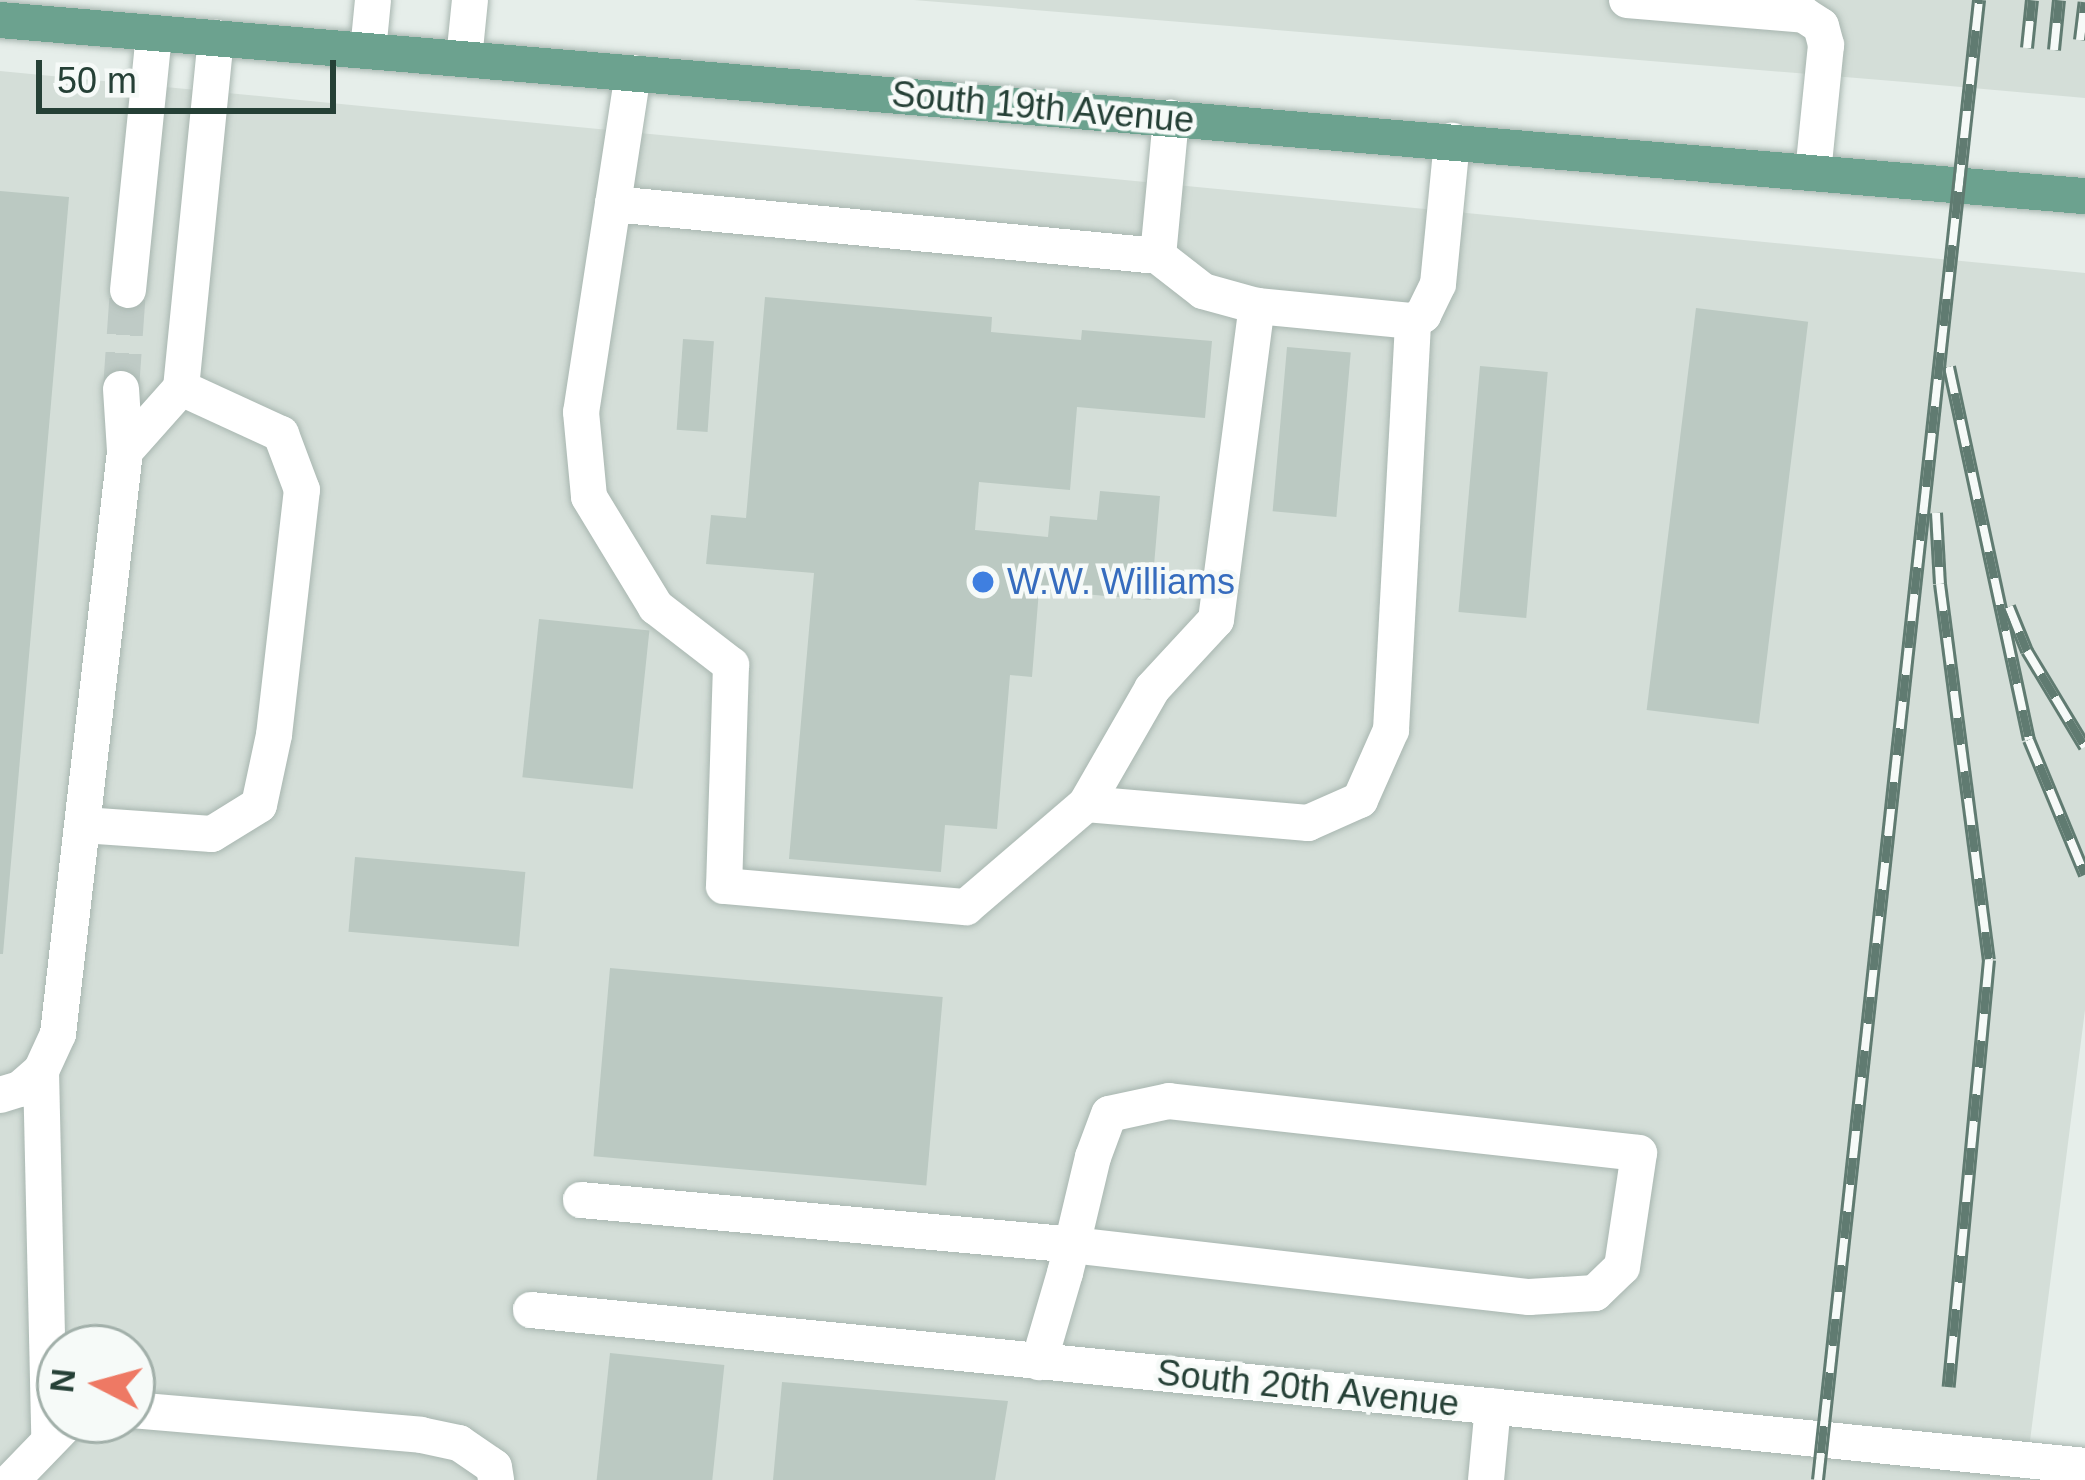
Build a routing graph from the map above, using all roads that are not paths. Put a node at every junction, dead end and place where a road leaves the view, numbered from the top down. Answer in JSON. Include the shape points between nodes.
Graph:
{"nodes":[{"id":1,"x":373,"y":0,"type":"edge"},
{"id":2,"x":470,"y":0,"type":"edge"},
{"id":3,"x":1628,"y":0,"type":"edge"},
{"id":4,"x":0,"y":20,"type":"edge"},
{"id":5,"x":154,"y":32,"type":"junction"},
{"id":6,"x":216,"y":38,"type":"junction"},
{"id":7,"x":368,"y":51,"type":"junction"},
{"id":8,"x":464,"y":59,"type":"junction"},
{"id":9,"x":633,"y":73,"type":"junction"},
{"id":10,"x":1171,"y":118,"type":"junction"},
{"id":11,"x":1452,"y":141,"type":"junction"},
{"id":12,"x":1813,"y":172,"type":"junction"},
{"id":13,"x":2085,"y":196,"type":"edge"},
{"id":14,"x":613,"y":204,"type":"junction"},
{"id":15,"x":1159,"y":256,"type":"junction"},
{"id":16,"x":128,"y":290,"type":"tunnel mouth"},
{"id":17,"x":1257,"y":306,"type":"junction"},
{"id":18,"x":1413,"y":320,"type":"junction"},
{"id":19,"x":181,"y":388,"type":"junction"},
{"id":20,"x":121,"y":389,"type":"tunnel mouth"},
{"id":21,"x":124,"y":451,"type":"junction"},
{"id":22,"x":1086,"y":804,"type":"junction"},
{"id":23,"x":82,"y":825,"type":"junction"},
{"id":24,"x":41,"y":1071,"type":"junction"},
{"id":25,"x":0,"y":1095,"type":"edge"},
{"id":26,"x":581,"y":1200,"type":"dead end"},
{"id":27,"x":1072,"y":1246,"type":"junction"},
{"id":28,"x":531,"y":1310,"type":"dead end"},
{"id":29,"x":54,"y":1324,"type":"edge"},
{"id":30,"x":1039,"y":1362,"type":"junction"},
{"id":31,"x":1493,"y":1406,"type":"junction"},
{"id":32,"x":156,"y":1412,"type":"edge"},
{"id":33,"x":46,"y":1444,"type":"edge"},
{"id":34,"x":2085,"y":1466,"type":"edge"},
{"id":35,"x":12,"y":1480,"type":"edge"},
{"id":36,"x":496,"y":1480,"type":"edge"},
{"id":37,"x":1486,"y":1480,"type":"edge"}],
"edges":[{"from":1,"to":7,"type":"street"},
{"from":2,"to":8,"type":"street"},
{"from":3,"to":12,"type":"street","via":[[1804,15],[1821,26],[1826,45]]},
{"from":4,"to":5,"type":"main road","name":"South 19th Avenue"},
{"from":5,"to":6,"type":"main road","name":"South 19th Avenue"},
{"from":5,"to":16,"type":"street"},
{"from":6,"to":7,"type":"main road","name":"South 19th Avenue"},
{"from":6,"to":19,"type":"street"},
{"from":7,"to":8,"type":"main road","name":"South 19th Avenue"},
{"from":8,"to":9,"type":"main road","name":"South 19th Avenue"},
{"from":9,"to":10,"type":"main road","name":"South 19th Avenue"},
{"from":9,"to":14,"type":"street"},
{"from":10,"to":11,"type":"main road","name":"South 19th Avenue"},
{"from":10,"to":15,"type":"street"},
{"from":11,"to":12,"type":"main road","name":"South 19th Avenue"},
{"from":11,"to":18,"type":"street","via":[[1438,284],[1432,304]]},
{"from":12,"to":13,"type":"main road","name":"South 19th Avenue"},
{"from":14,"to":15,"type":"street"},
{"from":14,"to":22,"type":"street","via":[[580,412],[589,497],[656,608],[731,665],[724,886],[966,907]]},
{"from":15,"to":17,"type":"street","via":[[1203,291]]},
{"from":17,"to":18,"type":"street"},
{"from":17,"to":22,"type":"street","via":[[1216,620],[1152,689]]},
{"from":18,"to":22,"type":"street","via":[[1391,730],[1360,800],[1308,823]]},
{"from":19,"to":21,"type":"street"},
{"from":19,"to":23,"type":"street","via":[[281,434],[302,490],[260,806],[212,834]]},
{"from":20,"to":21,"type":"street"},
{"from":21,"to":23,"type":"street"},
{"from":23,"to":24,"type":"street","via":[[58,1034]]},
{"from":24,"to":25,"type":"street"},
{"from":24,"to":29,"type":"street"},
{"from":26,"to":27,"type":"street"},
{"from":27,"to":27,"type":"street","via":[[1109,1114],[1169,1101],[1639,1153],[1622,1267],[1595,1293],[1529,1298]]},
{"from":27,"to":30,"type":"street"},
{"from":28,"to":30,"type":"street","name":"South 20th Avenue"},
{"from":30,"to":31,"type":"street","name":"South 20th Avenue"},
{"from":31,"to":34,"type":"street","name":"South 20th Avenue"},
{"from":31,"to":37,"type":"street"},
{"from":32,"to":36,"type":"street","via":[[421,1435],[459,1443],[494,1467]]},
{"from":33,"to":35,"type":"street"}]}
